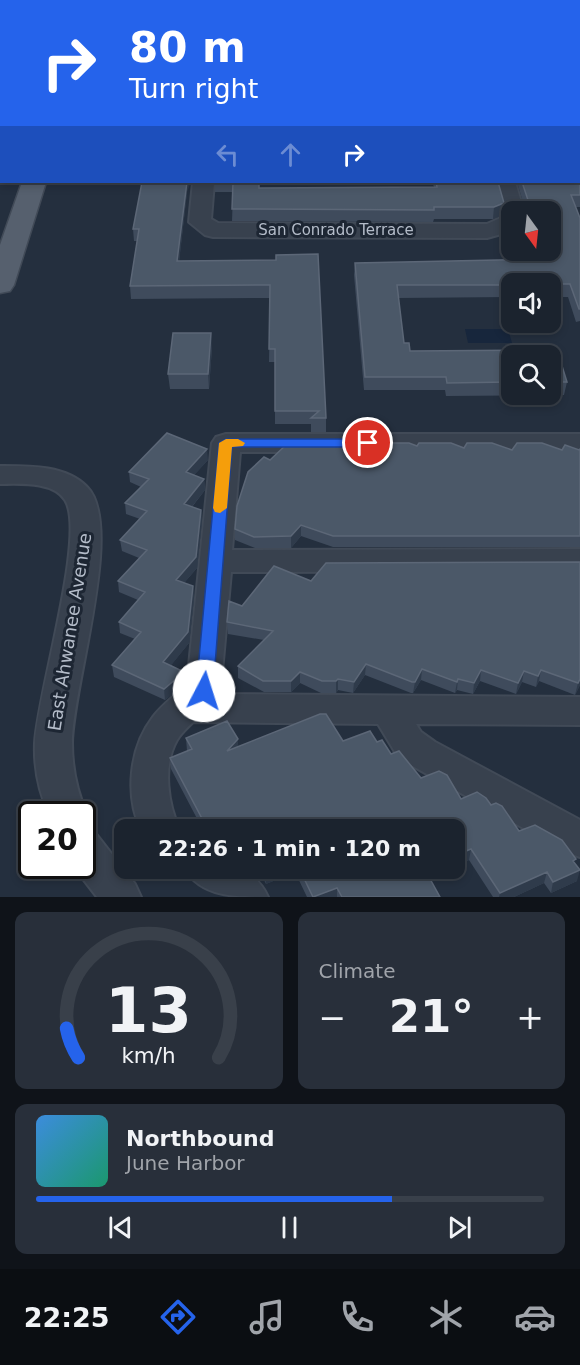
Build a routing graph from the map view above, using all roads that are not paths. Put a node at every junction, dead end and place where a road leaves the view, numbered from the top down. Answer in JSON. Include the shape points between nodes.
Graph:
{"nodes":[{"id":1,"x":34,"y":183,"type":"edge"},
{"id":2,"x":203,"y":183,"type":"edge"},
{"id":3,"x":505,"y":183,"type":"edge"},
{"id":4,"x":510,"y":201,"type":"edge"},
{"id":5,"x":501,"y":228,"type":"edge"},
{"id":6,"x":2,"y":272,"type":"edge"},
{"id":7,"x":580,"y":443,"type":"edge"},
{"id":8,"x":0,"y":475,"type":"edge"},
{"id":9,"x":580,"y":560,"type":"edge"},
{"id":10,"x":216,"y":561,"type":"junction"},
{"id":11,"x":186,"y":708,"type":"junction"},
{"id":12,"x":389,"y":711,"type":"junction"},
{"id":13,"x":580,"y":711,"type":"edge"},
{"id":14,"x":64,"y":801,"type":"edge"},
{"id":15,"x":155,"y":819,"type":"edge"},
{"id":16,"x":580,"y":840,"type":"edge"},
{"id":17,"x":96,"y":864,"type":"edge"},
{"id":18,"x":221,"y":879,"type":"edge"},
{"id":19,"x":121,"y":897,"type":"edge"},
{"id":20,"x":248,"y":897,"type":"edge"}],
"edges":[{"from":1,"to":6,"type":"main road"},
{"from":2,"to":5,"type":"street","name":"San Conrado Terrace","via":[[200,222],[213,230]]},
{"from":3,"to":4,"type":"street"},
{"from":7,"to":10,"type":"street","via":[[226,443]]},
{"from":8,"to":14,"type":"street","name":"East Ahwanee Avenue","via":[[48,478],[66,486],[83,504],[87,543],[54,733],[54,767]]},
{"from":9,"to":10,"type":"street"},
{"from":10,"to":11,"type":"street","via":[[204,691]]},
{"from":11,"to":12,"type":"street"},
{"from":11,"to":15,"type":"street","via":[[161,733],[152,764],[150,795]]},
{"from":12,"to":13,"type":"street"},
{"from":12,"to":16,"type":"street","via":[[408,742],[422,753]]},
{"from":17,"to":19,"type":"street"},
{"from":18,"to":20,"type":"street"}]}
